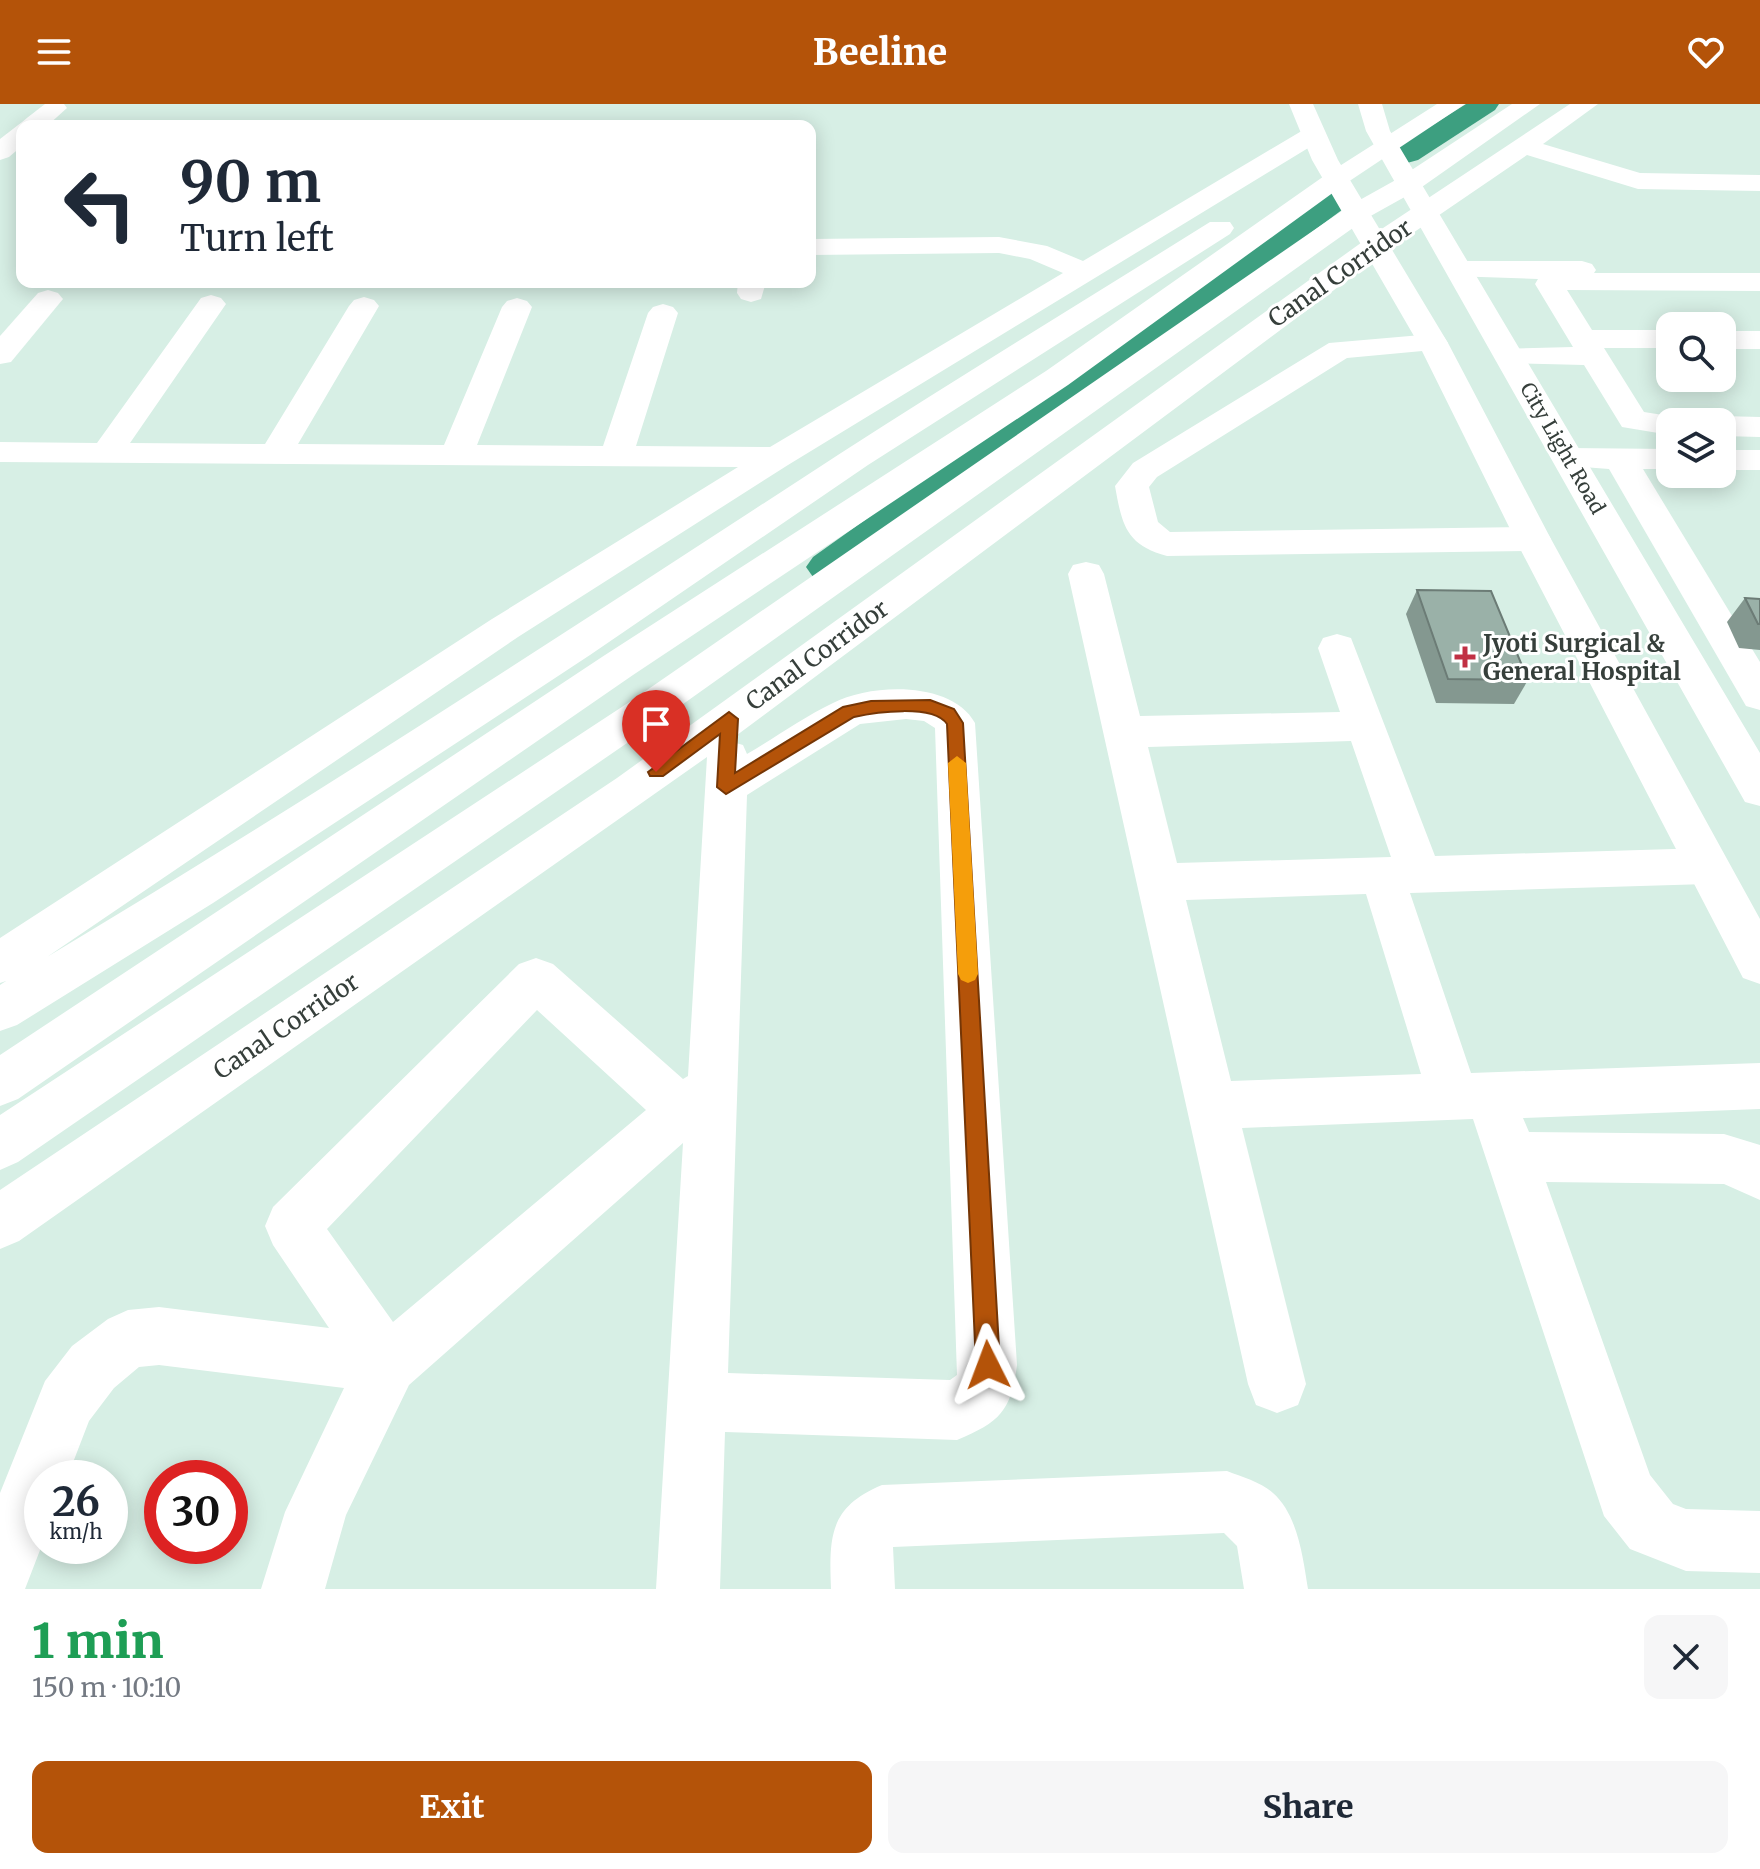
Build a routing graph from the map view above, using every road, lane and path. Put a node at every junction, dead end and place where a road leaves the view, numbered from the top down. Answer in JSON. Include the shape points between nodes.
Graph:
{"nodes":[{"id":1,"x":1419,"y":104,"type":"edge"},
{"id":2,"x":1453,"y":104,"type":"edge"},
{"id":3,"x":1528,"y":104,"type":"edge"},
{"id":4,"x":1586,"y":104,"type":"edge"},
{"id":5,"x":55,"y":108,"type":"dead end"},
{"id":6,"x":40,"y":120,"type":"edge"},
{"id":7,"x":1378,"y":127,"type":"edge"},
{"id":8,"x":16,"y":139,"type":"edge"},
{"id":9,"x":1319,"y":145,"type":"edge"},
{"id":10,"x":1524,"y":146,"type":"junction"},
{"id":11,"x":0,"y":152,"type":"edge"},
{"id":12,"x":1760,"y":183,"type":"edge"},
{"id":13,"x":1418,"y":197,"type":"junction"},
{"id":14,"x":1366,"y":229,"type":"junction"},
{"id":15,"x":816,"y":247,"type":"edge"},
{"id":16,"x":1461,"y":270,"type":"junction"},
{"id":17,"x":1760,"y":270,"type":"edge"},
{"id":18,"x":1082,"y":271,"type":"junction"},
{"id":19,"x":1760,"y":282,"type":"edge"},
{"id":20,"x":48,"y":299,"type":"dead end"},
{"id":21,"x":211,"y":304,"type":"dead end"},
{"id":22,"x":364,"y":306,"type":"dead end"},
{"id":23,"x":517,"y":307,"type":"dead end"},
{"id":24,"x":663,"y":313,"type":"dead end"},
{"id":25,"x":1736,"y":340,"type":"edge"},
{"id":26,"x":1760,"y":340,"type":"edge"},
{"id":27,"x":1656,"y":342,"type":"edge"},
{"id":28,"x":1433,"y":343,"type":"junction"},
{"id":29,"x":1591,"y":354,"type":"junction"},
{"id":30,"x":0,"y":355,"type":"edge"},
{"id":31,"x":1511,"y":356,"type":"junction"},
{"id":32,"x":1656,"y":366,"type":"edge"},
{"id":33,"x":1736,"y":368,"type":"edge"},
{"id":34,"x":1760,"y":368,"type":"edge"},
{"id":35,"x":1656,"y":423,"type":"edge"},
{"id":36,"x":1736,"y":426,"type":"edge"},
{"id":37,"x":1760,"y":427,"type":"edge"},
{"id":38,"x":0,"y":452,"type":"edge"},
{"id":39,"x":106,"y":453,"type":"junction"},
{"id":40,"x":275,"y":454,"type":"junction"},
{"id":41,"x":456,"y":455,"type":"junction"},
{"id":42,"x":616,"y":456,"type":"junction"},
{"id":43,"x":777,"y":457,"type":"junction"},
{"id":44,"x":856,"y":458,"type":"junction"},
{"id":45,"x":1569,"y":458,"type":"junction"},
{"id":46,"x":1620,"y":459,"type":"junction"},
{"id":47,"x":1656,"y":459,"type":"edge"},
{"id":48,"x":1736,"y":460,"type":"edge"},
{"id":49,"x":1760,"y":460,"type":"edge"},
{"id":50,"x":1533,"y":539,"type":"junction"},
{"id":51,"x":1086,"y":574,"type":"dead end"},
{"id":52,"x":505,"y":628,"type":"junction"},
{"id":53,"x":1337,"y":648,"type":"dead end"},
{"id":54,"x":550,"y":662,"type":"junction"},
{"id":55,"x":1760,"y":698,"type":"edge"},
{"id":56,"x":1706,"y":699,"type":"junction"},
{"id":57,"x":729,"y":719,"type":"junction"},
{"id":58,"x":1365,"y":726,"type":"junction"},
{"id":59,"x":1124,"y":732,"type":"junction"},
{"id":60,"x":1748,"y":749,"type":"edge"},
{"id":61,"x":726,"y":787,"type":"junction"},
{"id":62,"x":1760,"y":790,"type":"edge"},
{"id":63,"x":1707,"y":866,"type":"junction"},
{"id":64,"x":1401,"y":875,"type":"junction"},
{"id":65,"x":1159,"y":882,"type":"junction"},
{"id":66,"x":0,"y":963,"type":"edge"},
{"id":67,"x":1760,"y":964,"type":"edge"},
{"id":68,"x":0,"y":1010,"type":"edge"},
{"id":69,"x":0,"y":1083,"type":"edge"},
{"id":70,"x":1760,"y":1086,"type":"edge"},
{"id":71,"x":1472,"y":1095,"type":"junction"},
{"id":72,"x":697,"y":1098,"type":"junction"},
{"id":73,"x":1211,"y":1105,"type":"junction"},
{"id":74,"x":0,"y":1145,"type":"edge"},
{"id":75,"x":1511,"y":1157,"type":"junction"},
{"id":76,"x":1760,"y":1175,"type":"edge"},
{"id":77,"x":0,"y":1222,"type":"edge"},
{"id":78,"x":388,"y":1364,"type":"junction"},
{"id":79,"x":1277,"y":1384,"type":"dead end"},
{"id":80,"x":697,"y":1401,"type":"junction"},
{"id":81,"x":1760,"y":1542,"type":"edge"},
{"id":82,"x":0,"y":1572,"type":"edge"},
{"id":83,"x":293,"y":1589,"type":"edge"},
{"id":84,"x":688,"y":1589,"type":"edge"},
{"id":85,"x":863,"y":1589,"type":"edge"},
{"id":86,"x":1276,"y":1589,"type":"edge"}],
"edges":[{"from":1,"to":7,"type":"street"},
{"from":2,"to":7,"type":"street"},
{"from":3,"to":13,"type":"street"},
{"from":4,"to":10,"type":"street","name":"Canal Corridor"},
{"from":5,"to":6,"type":"street"},
{"from":7,"to":9,"type":"street"},
{"from":7,"to":13,"type":"street","name":"City Light Road"},
{"from":8,"to":11,"type":"street"},
{"from":9,"to":14,"type":"street"},
{"from":9,"to":18,"type":"street"},
{"from":9,"to":44,"type":"street"},
{"from":9,"to":69,"type":"street","via":[[1057,378],[619,665]]},
{"from":10,"to":12,"type":"street","via":[[1638,181]]},
{"from":10,"to":13,"type":"street","name":"Canal Corridor"},
{"from":13,"to":14,"type":"street","name":"Canal Corridor"},
{"from":13,"to":16,"type":"street","name":"City Light Road"},
{"from":14,"to":28,"type":"street"},
{"from":14,"to":57,"type":"street","name":"Canal Corridor"},
{"from":14,"to":74,"type":"street"},
{"from":15,"to":18,"type":"street","via":[[1011,246]]},
{"from":16,"to":17,"type":"street"},
{"from":16,"to":31,"type":"street","name":"City Light Road"},
{"from":18,"to":43,"type":"street"},
{"from":19,"to":29,"type":"street","via":[[1551,281]]},
{"from":20,"to":30,"type":"street"},
{"from":21,"to":39,"type":"street"},
{"from":22,"to":40,"type":"street"},
{"from":23,"to":41,"type":"street"},
{"from":24,"to":42,"type":"street"},
{"from":25,"to":26,"type":"street"},
{"from":27,"to":29,"type":"street"},
{"from":28,"to":50,"type":"street"},
{"from":28,"to":50,"type":"street","via":[[1340,349],[1145,470],[1132,486],[1143,531],[1167,544]]},
{"from":29,"to":31,"type":"street"},
{"from":29,"to":32,"type":"street"},
{"from":29,"to":35,"type":"street","via":[[1633,420]]},
{"from":31,"to":45,"type":"street","name":"City Light Road"},
{"from":33,"to":34,"type":"street"},
{"from":36,"to":37,"type":"street"},
{"from":38,"to":39,"type":"street"},
{"from":39,"to":40,"type":"street"},
{"from":40,"to":41,"type":"street"},
{"from":41,"to":42,"type":"street"},
{"from":42,"to":43,"type":"street"},
{"from":43,"to":44,"type":"street"},
{"from":43,"to":52,"type":"street"},
{"from":44,"to":54,"type":"street"},
{"from":45,"to":46,"type":"street"},
{"from":45,"to":56,"type":"street","name":"City Light Road"},
{"from":46,"to":47,"type":"street"},
{"from":46,"to":55,"type":"street"},
{"from":48,"to":49,"type":"street"},
{"from":50,"to":63,"type":"street"},
{"from":51,"to":59,"type":"street"},
{"from":52,"to":54,"type":"street"},
{"from":52,"to":66,"type":"street"},
{"from":53,"to":58,"type":"street"},
{"from":54,"to":68,"type":"street"},
{"from":55,"to":56,"type":"street"},
{"from":56,"to":60,"type":"street","name":"City Light Road"},
{"from":57,"to":61,"type":"street"},
{"from":57,"to":77,"type":"street","name":"Canal Corridor"},
{"from":58,"to":59,"type":"street"},
{"from":58,"to":64,"type":"street"},
{"from":59,"to":65,"type":"street"},
{"from":60,"to":62,"type":"street","name":"City Light Road"},
{"from":61,"to":72,"type":"street"},
{"from":61,"to":80,"type":"street","via":[[849,712],[930,706],[948,713],[955,723],[988,1365],[984,1392],[957,1410]]},
{"from":63,"to":64,"type":"street"},
{"from":63,"to":67,"type":"street"},
{"from":64,"to":65,"type":"street"},
{"from":64,"to":71,"type":"street"},
{"from":65,"to":73,"type":"street"},
{"from":70,"to":71,"type":"street"},
{"from":71,"to":73,"type":"street"},
{"from":71,"to":75,"type":"street"},
{"from":72,"to":78,"type":"street"},
{"from":72,"to":78,"type":"street","via":[[536,979],[292,1226]]},
{"from":72,"to":80,"type":"street"},
{"from":73,"to":79,"type":"street"},
{"from":75,"to":76,"type":"street","via":[[1724,1159]]},
{"from":75,"to":81,"type":"street","via":[[1626,1494],[1652,1527],[1686,1540]]},
{"from":78,"to":82,"type":"street","via":[[159,1336],[128,1339],[93,1367],[66,1402]]},
{"from":78,"to":83,"type":"street","via":[[316,1512]]},
{"from":80,"to":84,"type":"street"},
{"from":85,"to":86,"type":"street","via":[[861,1542],[868,1524],[882,1516],[1227,1502],[1244,1507],[1265,1532]]}]}
